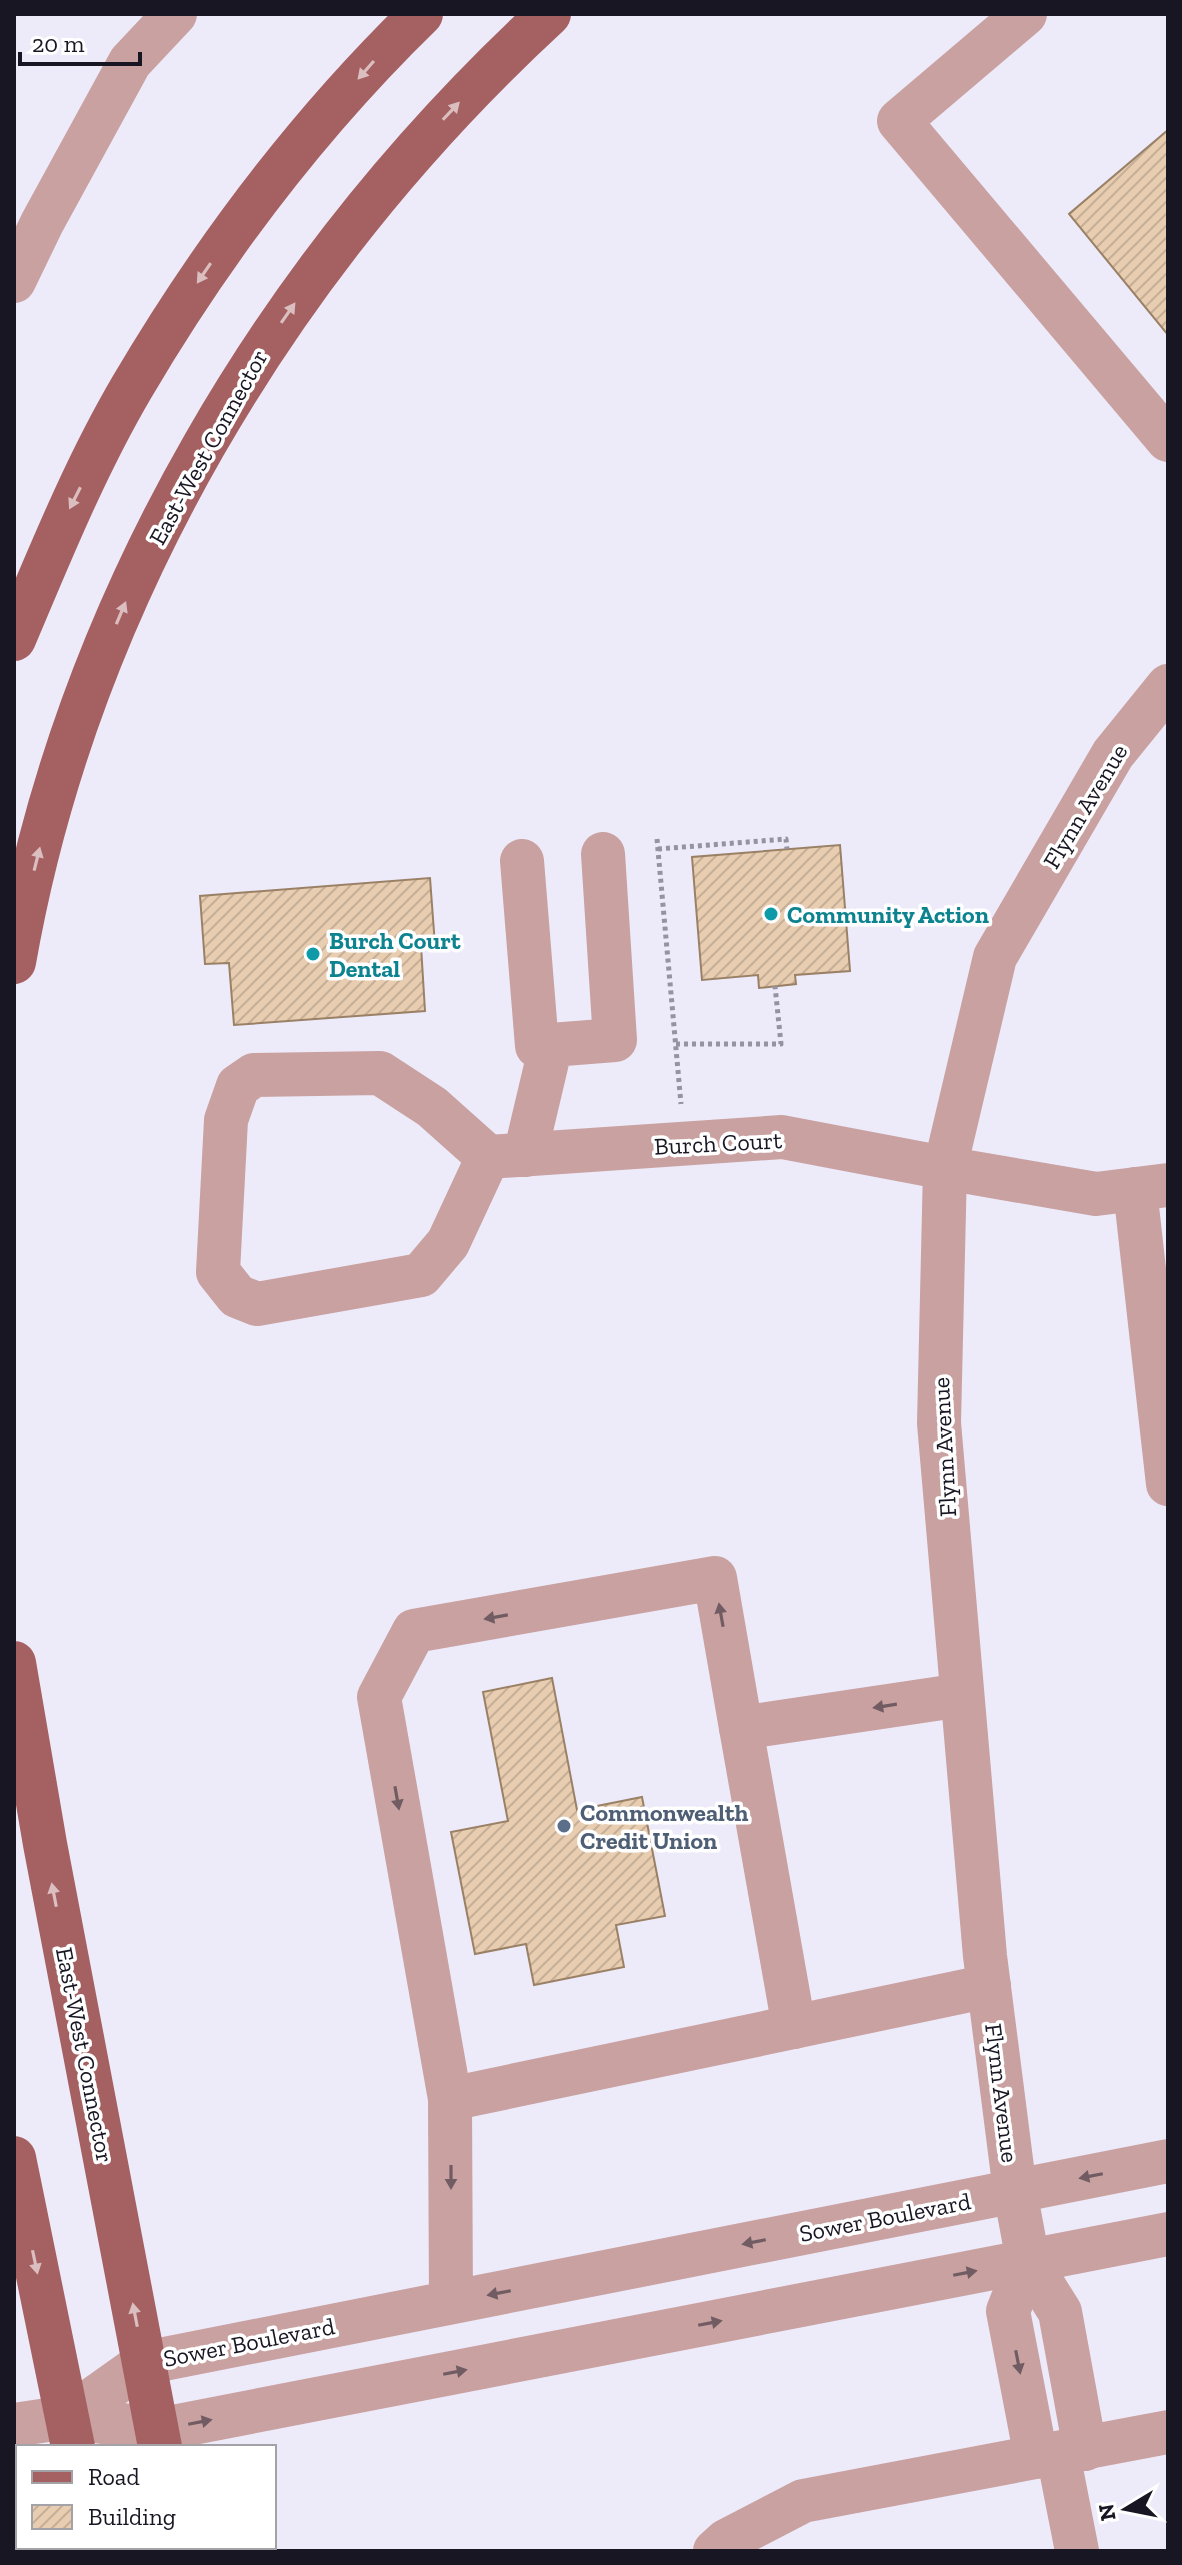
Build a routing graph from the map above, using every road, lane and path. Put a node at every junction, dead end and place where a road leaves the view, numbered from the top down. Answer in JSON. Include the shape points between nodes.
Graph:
{"nodes":[{"id":1,"x":175,"y":14,"type":"edge"},
{"id":2,"x":421,"y":14,"type":"edge"},
{"id":3,"x":549,"y":14,"type":"edge"},
{"id":4,"x":1025,"y":14,"type":"edge"},
{"id":5,"x":14,"y":281,"type":"edge"},
{"id":6,"x":1168,"y":440,"type":"edge"},
{"id":7,"x":14,"y":639,"type":"edge"},
{"id":8,"x":1168,"y":686,"type":"edge"},
{"id":9,"x":657,"y":839,"type":"dead end"},
{"id":10,"x":658,"y":849,"type":"junction"},
{"id":11,"x":787,"y":849,"type":"dead end"},
{"id":12,"x":603,"y":854,"type":"dead end"},
{"id":13,"x":522,"y":861,"type":"dead end"},
{"id":14,"x":14,"y":962,"type":"edge"},
{"id":15,"x":775,"y":986,"type":"dead end"},
{"id":16,"x":676,"y":1044,"type":"junction"},
{"id":17,"x":551,"y":1045,"type":"junction"},
{"id":18,"x":682,"y":1105,"type":"dead end"},
{"id":19,"x":507,"y":1156,"type":"junction"},
{"id":20,"x":945,"y":1168,"type":"junction"},
{"id":21,"x":1151,"y":1187,"type":"edge"},
{"id":22,"x":1168,"y":1484,"type":"edge"},
{"id":23,"x":14,"y":1663,"type":"edge"},
{"id":24,"x":962,"y":1695,"type":"junction"},
{"id":25,"x":741,"y":1728,"type":"junction"},
{"id":26,"x":989,"y":1986,"type":"junction"},
{"id":27,"x":794,"y":2027,"type":"junction"},
{"id":28,"x":450,"y":2099,"type":"junction"},
{"id":29,"x":14,"y":2158,"type":"edge"},
{"id":30,"x":1168,"y":2161,"type":"edge"},
{"id":31,"x":1015,"y":2191,"type":"junction"},
{"id":32,"x":1168,"y":2234,"type":"edge"},
{"id":33,"x":1028,"y":2261,"type":"junction"},
{"id":34,"x":451,"y":2302,"type":"junction"},
{"id":35,"x":144,"y":2363,"type":"junction"},
{"id":36,"x":14,"y":2425,"type":"edge"},
{"id":37,"x":70,"y":2432,"type":"edge"},
{"id":38,"x":1168,"y":2432,"type":"edge"},
{"id":39,"x":159,"y":2439,"type":"edge"},
{"id":40,"x":1060,"y":2453,"type":"junction"},
{"id":41,"x":715,"y":2551,"type":"edge"},
{"id":42,"x":1077,"y":2551,"type":"edge"}],
"edges":[{"from":1,"to":5,"type":"street","via":[[130,62]]},
{"from":2,"to":7,"type":"main road","one_way":true,"via":[[290,156],[206,269],[131,388],[66,514]]},
{"from":14,"to":3,"type":"main road","name":"East-West Connector","one_way":true,"via":[[50,809],[89,690],[137,575],[192,465],[256,358],[327,256],[407,158]]},
{"from":4,"to":6,"type":"street","via":[[899,121]]},
{"from":8,"to":20,"type":"street","name":"Flynn Avenue","via":[[1113,754],[995,957]]},
{"from":9,"to":10,"type":"path"},
{"from":10,"to":11,"type":"path","via":[[786,839]]},
{"from":10,"to":16,"type":"path"},
{"from":12,"to":17,"type":"street","via":[[615,1040]]},
{"from":13,"to":17,"type":"street","via":[[537,1046]]},
{"from":15,"to":16,"type":"path","via":[[781,1044]]},
{"from":16,"to":18,"type":"path"},
{"from":17,"to":19,"type":"street"},
{"from":19,"to":19,"type":"street","via":[[380,1073],[254,1075],[238,1086],[226,1120],[218,1272],[237,1296],[257,1304],[421,1275]]},
{"from":19,"to":20,"type":"street","name":"Burch Court","via":[[782,1137]]},
{"from":20,"to":21,"type":"street","name":"Burch Court","via":[[1096,1194]]},
{"from":20,"to":24,"type":"street","name":"Flynn Avenue","via":[[939,1423]]},
{"from":21,"to":22,"type":"street"},
{"from":35,"to":23,"type":"main road","name":"East-West Connector","one_way":true},
{"from":24,"to":25,"type":"street","one_way":true},
{"from":24,"to":26,"type":"street","name":"Flynn Avenue"},
{"from":25,"to":27,"type":"street"},
{"from":25,"to":28,"type":"street","one_way":true,"via":[[715,1578],[414,1631],[379,1697]]},
{"from":26,"to":27,"type":"street"},
{"from":26,"to":31,"type":"street","name":"Flynn Avenue"},
{"from":27,"to":28,"type":"street"},
{"from":28,"to":34,"type":"street","one_way":true},
{"from":29,"to":37,"type":"main road","one_way":true},
{"from":30,"to":31,"type":"street","name":"Sower Boulevard","one_way":true},
{"from":31,"to":33,"type":"street","name":"Flynn Avenue"},
{"from":31,"to":34,"type":"street","name":"Sower Boulevard","one_way":true},
{"from":32,"to":33,"type":"street"},
{"from":39,"to":33,"type":"street","one_way":true},
{"from":33,"to":40,"type":"street","via":[[1008,2311]]},
{"from":34,"to":35,"type":"street","name":"Sower Boulevard"},
{"from":35,"to":37,"type":"street","name":"Sower Boulevard"},
{"from":35,"to":39,"type":"main road","name":"East-West Connector"},
{"from":36,"to":37,"type":"street"},
{"from":37,"to":39,"type":"street"},
{"from":38,"to":40,"type":"street"},
{"from":40,"to":41,"type":"street","via":[[803,2501]]},
{"from":40,"to":42,"type":"street"}]}
